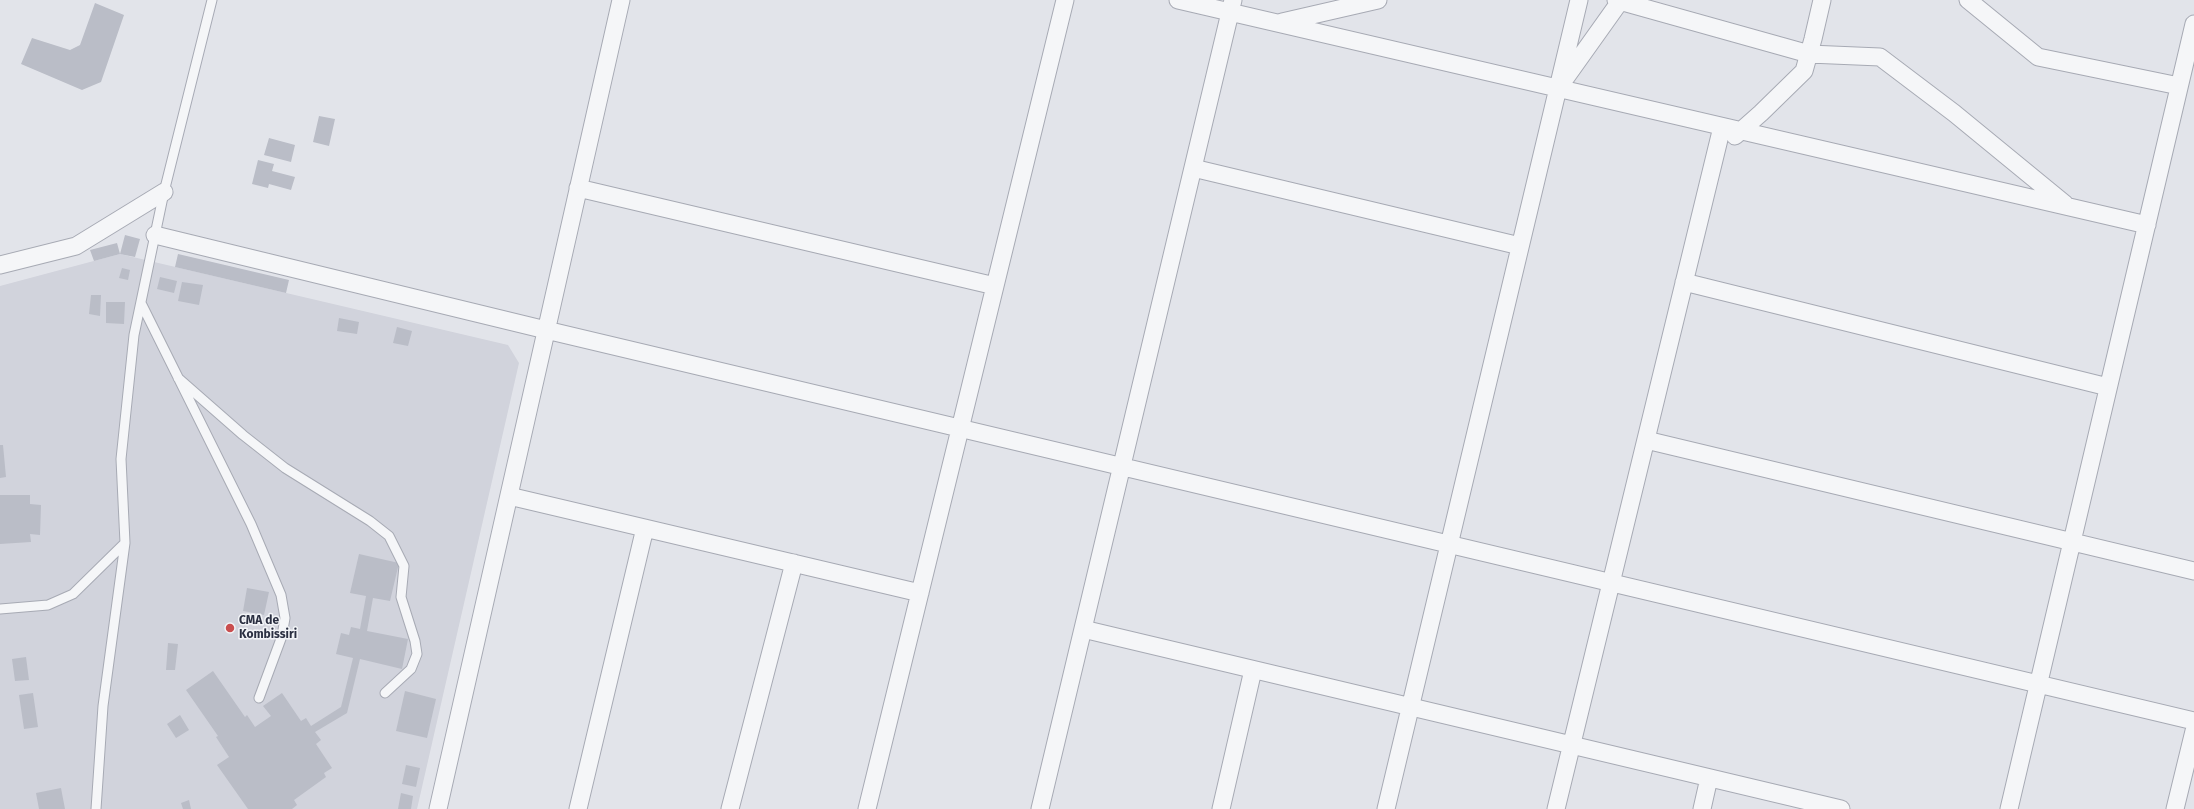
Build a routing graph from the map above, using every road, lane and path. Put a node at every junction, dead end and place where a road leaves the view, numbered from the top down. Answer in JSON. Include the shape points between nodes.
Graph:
{"nodes":[{"id":1,"x":212,"y":0,"type":"edge"},
{"id":2,"x":621,"y":0,"type":"edge"},
{"id":3,"x":1065,"y":0,"type":"edge"},
{"id":4,"x":1178,"y":0,"type":"edge"},
{"id":5,"x":1378,"y":0,"type":"edge"},
{"id":6,"x":1580,"y":0,"type":"edge"},
{"id":7,"x":1619,"y":0,"type":"edge"},
{"id":8,"x":1822,"y":0,"type":"edge"},
{"id":9,"x":1968,"y":0,"type":"edge"},
{"id":10,"x":1232,"y":6,"type":"edge"},
{"id":11,"x":1278,"y":23,"type":"junction"},
{"id":12,"x":2194,"y":24,"type":"edge"},
{"id":13,"x":1809,"y":54,"type":"junction"},
{"id":14,"x":2179,"y":86,"type":"junction"},
{"id":15,"x":1558,"y":88,"type":"junction"},
{"id":16,"x":1722,"y":127,"type":"junction"},
{"id":17,"x":1741,"y":131,"type":"junction"},
{"id":18,"x":1714,"y":158,"type":"junction"},
{"id":19,"x":1193,"y":168,"type":"junction"},
{"id":20,"x":578,"y":188,"type":"junction"},
{"id":21,"x":164,"y":192,"type":"junction"},
{"id":22,"x":2069,"y":207,"type":"junction"},
{"id":23,"x":2147,"y":225,"type":"junction"},
{"id":24,"x":155,"y":235,"type":"junction"},
{"id":25,"x":1520,"y":246,"type":"junction"},
{"id":26,"x":0,"y":265,"type":"edge"},
{"id":27,"x":1684,"y":282,"type":"junction"},
{"id":28,"x":995,"y":286,"type":"junction"},
{"id":29,"x":141,"y":303,"type":"junction"},
{"id":30,"x":546,"y":330,"type":"junction"},
{"id":31,"x":178,"y":378,"type":"junction"},
{"id":32,"x":2108,"y":387,"type":"junction"},
{"id":33,"x":960,"y":428,"type":"junction"},
{"id":34,"x":1646,"y":440,"type":"junction"},
{"id":35,"x":1122,"y":467,"type":"junction"},
{"id":36,"x":509,"y":496,"type":"junction"},
{"id":37,"x":644,"y":528,"type":"junction"},
{"id":38,"x":2072,"y":542,"type":"junction"},
{"id":39,"x":125,"y":543,"type":"junction"},
{"id":40,"x":1449,"y":544,"type":"junction"},
{"id":41,"x":794,"y":563,"type":"junction"},
{"id":42,"x":2194,"y":571,"type":"edge"},
{"id":43,"x":1611,"y":583,"type":"junction"},
{"id":44,"x":920,"y":593,"type":"junction"},
{"id":45,"x":0,"y":609,"type":"edge"},
{"id":46,"x":1083,"y":630,"type":"junction"},
{"id":47,"x":1253,"y":670,"type":"junction"},
{"id":48,"x":2039,"y":684,"type":"junction"},
{"id":49,"x":384,"y":693,"type":"dead end"},
{"id":50,"x":260,"y":698,"type":"dead end"},
{"id":51,"x":1410,"y":707,"type":"junction"},
{"id":52,"x":2194,"y":721,"type":"edge"},
{"id":53,"x":2194,"y":731,"type":"edge"},
{"id":54,"x":1571,"y":745,"type":"junction"},
{"id":55,"x":1709,"y":778,"type":"junction"},
{"id":56,"x":96,"y":809,"type":"edge"},
{"id":57,"x":438,"y":809,"type":"edge"},
{"id":58,"x":578,"y":809,"type":"edge"},
{"id":59,"x":730,"y":809,"type":"edge"},
{"id":60,"x":867,"y":809,"type":"edge"},
{"id":61,"x":1040,"y":809,"type":"edge"},
{"id":62,"x":1221,"y":809,"type":"edge"},
{"id":63,"x":1386,"y":809,"type":"edge"},
{"id":64,"x":1556,"y":809,"type":"edge"},
{"id":65,"x":1702,"y":809,"type":"edge"},
{"id":66,"x":1841,"y":809,"type":"edge"},
{"id":67,"x":2009,"y":809,"type":"edge"},
{"id":68,"x":2175,"y":809,"type":"edge"}],
"edges":[{"from":1,"to":21,"type":"lane"},
{"from":2,"to":20,"type":"street"},
{"from":3,"to":28,"type":"street"},
{"from":4,"to":10,"type":"street"},
{"from":5,"to":11,"type":"street"},
{"from":6,"to":15,"type":"street"},
{"from":7,"to":13,"type":"street"},
{"from":7,"to":15,"type":"street"},
{"from":8,"to":13,"type":"street"},
{"from":9,"to":14,"type":"street","via":[[2038,57]]},
{"from":10,"to":11,"type":"street"},
{"from":10,"to":19,"type":"street"},
{"from":11,"to":15,"type":"street"},
{"from":12,"to":14,"type":"street"},
{"from":13,"to":17,"type":"street","via":[[1804,71]]},
{"from":13,"to":22,"type":"street","via":[[1880,57],[1954,113]]},
{"from":14,"to":23,"type":"street"},
{"from":15,"to":16,"type":"street"},
{"from":15,"to":25,"type":"street"},
{"from":16,"to":17,"type":"street"},
{"from":16,"to":18,"type":"street"},
{"from":17,"to":18,"type":"street"},
{"from":17,"to":22,"type":"street"},
{"from":18,"to":27,"type":"street"},
{"from":19,"to":25,"type":"street"},
{"from":19,"to":35,"type":"street"},
{"from":20,"to":28,"type":"street"},
{"from":20,"to":30,"type":"street"},
{"from":21,"to":24,"type":"lane"},
{"from":21,"to":26,"type":"street","via":[[76,246]]},
{"from":22,"to":23,"type":"street"},
{"from":23,"to":32,"type":"street"},
{"from":24,"to":29,"type":"lane"},
{"from":24,"to":30,"type":"street"},
{"from":25,"to":40,"type":"street"},
{"from":27,"to":32,"type":"street"},
{"from":27,"to":34,"type":"street"},
{"from":28,"to":33,"type":"street"},
{"from":29,"to":31,"type":"lane"},
{"from":29,"to":39,"type":"lane","via":[[134,336],[121,459]]},
{"from":30,"to":33,"type":"street"},
{"from":30,"to":36,"type":"street"},
{"from":31,"to":49,"type":"lane","via":[[285,468],[370,521],[389,536],[404,566],[401,597],[417,654],[411,670]]},
{"from":31,"to":50,"type":"lane","via":[[251,524],[281,595],[284,618],[282,636]]},
{"from":32,"to":38,"type":"street"},
{"from":33,"to":35,"type":"street"},
{"from":33,"to":44,"type":"street"},
{"from":34,"to":38,"type":"street"},
{"from":34,"to":43,"type":"street"},
{"from":35,"to":40,"type":"street"},
{"from":35,"to":46,"type":"street"},
{"from":36,"to":37,"type":"street"},
{"from":36,"to":57,"type":"street"},
{"from":37,"to":41,"type":"street"},
{"from":37,"to":58,"type":"street"},
{"from":38,"to":42,"type":"street"},
{"from":38,"to":48,"type":"street"},
{"from":39,"to":45,"type":"lane","via":[[73,594],[48,605]]},
{"from":39,"to":56,"type":"lane","via":[[103,706]]},
{"from":40,"to":43,"type":"street"},
{"from":40,"to":51,"type":"street"},
{"from":41,"to":44,"type":"street"},
{"from":41,"to":59,"type":"street"},
{"from":43,"to":48,"type":"street"},
{"from":43,"to":54,"type":"street"},
{"from":44,"to":60,"type":"street"},
{"from":46,"to":47,"type":"street"},
{"from":46,"to":61,"type":"street"},
{"from":47,"to":51,"type":"street"},
{"from":47,"to":62,"type":"street"},
{"from":48,"to":52,"type":"street"},
{"from":48,"to":67,"type":"street"},
{"from":51,"to":54,"type":"street"},
{"from":51,"to":63,"type":"street"},
{"from":53,"to":68,"type":"street"},
{"from":54,"to":55,"type":"street"},
{"from":54,"to":64,"type":"street"},
{"from":55,"to":65,"type":"street"},
{"from":55,"to":66,"type":"street"}]}
